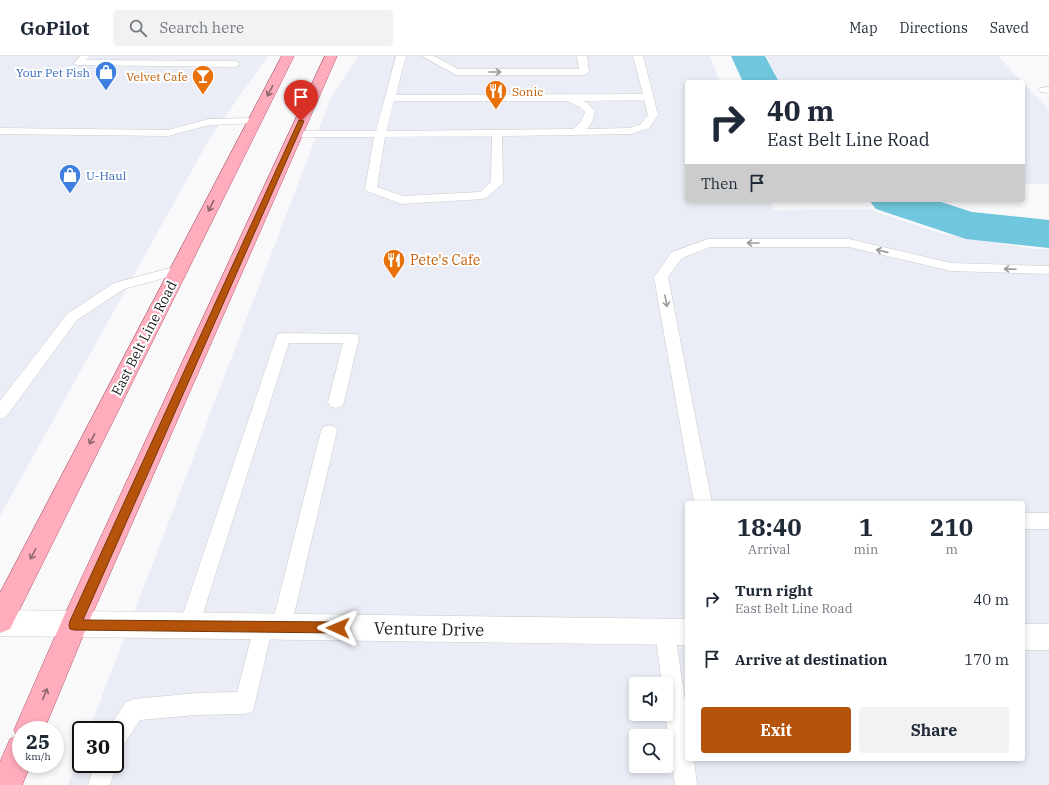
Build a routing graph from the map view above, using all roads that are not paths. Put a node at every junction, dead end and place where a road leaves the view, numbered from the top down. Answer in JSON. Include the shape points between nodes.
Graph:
{"nodes":[{"id":1,"x":85,"y":56,"type":"edge"},
{"id":2,"x":288,"y":56,"type":"edge"},
{"id":3,"x":331,"y":56,"type":"edge"},
{"id":4,"x":401,"y":56,"type":"edge"},
{"id":5,"x":426,"y":56,"type":"edge"},
{"id":6,"x":582,"y":56,"type":"edge"},
{"id":7,"x":638,"y":56,"type":"edge"},
{"id":8,"x":235,"y":64,"type":"dead end"},
{"id":9,"x":648,"y":97,"type":"junction"},
{"id":10,"x":390,"y":98,"type":"junction"},
{"id":11,"x":570,"y":98,"type":"junction"},
{"id":12,"x":254,"y":121,"type":"junction"},
{"id":13,"x":0,"y":131,"type":"edge"},
{"id":14,"x":575,"y":132,"type":"junction"},
{"id":15,"x":497,"y":133,"type":"junction"},
{"id":16,"x":295,"y":134,"type":"junction"},
{"id":17,"x":380,"y":134,"type":"junction"},
{"id":18,"x":178,"y":270,"type":"junction"},
{"id":19,"x":1049,"y":270,"type":"edge"},
{"id":20,"x":336,"y":402,"type":"dead end"},
{"id":21,"x":0,"y":413,"type":"edge"},
{"id":22,"x":329,"y":431,"type":"dead end"},
{"id":23,"x":703,"y":501,"type":"edge"},
{"id":24,"x":1025,"y":520,"type":"edge"},
{"id":25,"x":1049,"y":521,"type":"edge"},
{"id":26,"x":0,"y":620,"type":"edge"},
{"id":27,"x":0,"y":623,"type":"edge"},
{"id":28,"x":74,"y":625,"type":"junction"},
{"id":29,"x":189,"y":626,"type":"junction"},
{"id":30,"x":272,"y":627,"type":"junction"},
{"id":31,"x":676,"y":632,"type":"edge"},
{"id":32,"x":1025,"y":637,"type":"edge"},
{"id":33,"x":1049,"y":637,"type":"edge"},
{"id":34,"x":33,"y":721,"type":"edge"},
{"id":35,"x":124,"y":725,"type":"edge"},
{"id":36,"x":12,"y":771,"type":"edge"},
{"id":37,"x":103,"y":773,"type":"edge"},
{"id":38,"x":6,"y":785,"type":"edge"},
{"id":39,"x":99,"y":785,"type":"edge"},
{"id":40,"x":686,"y":785,"type":"edge"}],
"edges":[{"from":1,"to":8,"type":"lane","via":[[79,63]]},
{"from":2,"to":12,"type":"main road","name":"East Belt Line Road","one_way":true},
{"from":3,"to":16,"type":"main road"},
{"from":4,"to":10,"type":"lane"},
{"from":5,"to":6,"type":"lane","one_way":true,"via":[[456,72],[584,72]]},
{"from":7,"to":9,"type":"lane"},
{"from":9,"to":11,"type":"lane"},
{"from":9,"to":14,"type":"lane","via":[[653,115],[645,126],[631,131]]},
{"from":10,"to":11,"type":"lane"},
{"from":10,"to":17,"type":"lane"},
{"from":11,"to":14,"type":"lane","via":[[584,105],[590,112],[584,128]]},
{"from":12,"to":13,"type":"lane","via":[[209,122],[168,133]]},
{"from":12,"to":18,"type":"main road","name":"East Belt Line Road","one_way":true},
{"from":14,"to":15,"type":"lane"},
{"from":15,"to":17,"type":"lane"},
{"from":15,"to":17,"type":"lane","via":[[496,183],[483,195],[402,200],[371,189]]},
{"from":16,"to":17,"type":"lane"},
{"from":16,"to":28,"type":"main road"},
{"from":18,"to":21,"type":"lane","via":[[119,286],[72,317]]},
{"from":18,"to":26,"type":"main road","name":"East Belt Line Road","one_way":true},
{"from":19,"to":23,"type":"lane","one_way":true,"via":[[952,267],[849,243],[708,243],[677,255],[661,277]]},
{"from":20,"to":29,"type":"lane","via":[[352,338],[283,338]]},
{"from":22,"to":30,"type":"lane"},
{"from":24,"to":25,"type":"lane"},
{"from":27,"to":28,"type":"street","name":"Venture Drive"},
{"from":28,"to":29,"type":"street","name":"Venture Drive"},
{"from":34,"to":28,"type":"main road","one_way":true},
{"from":29,"to":30,"type":"street","name":"Venture Drive"},
{"from":30,"to":31,"type":"street","name":"Venture Drive"},
{"from":30,"to":35,"type":"lane","via":[[246,703],[196,704],[134,710]]},
{"from":31,"to":40,"type":"lane"},
{"from":32,"to":33,"type":"street"},
{"from":36,"to":38,"type":"main road"},
{"from":37,"to":39,"type":"lane"}]}
